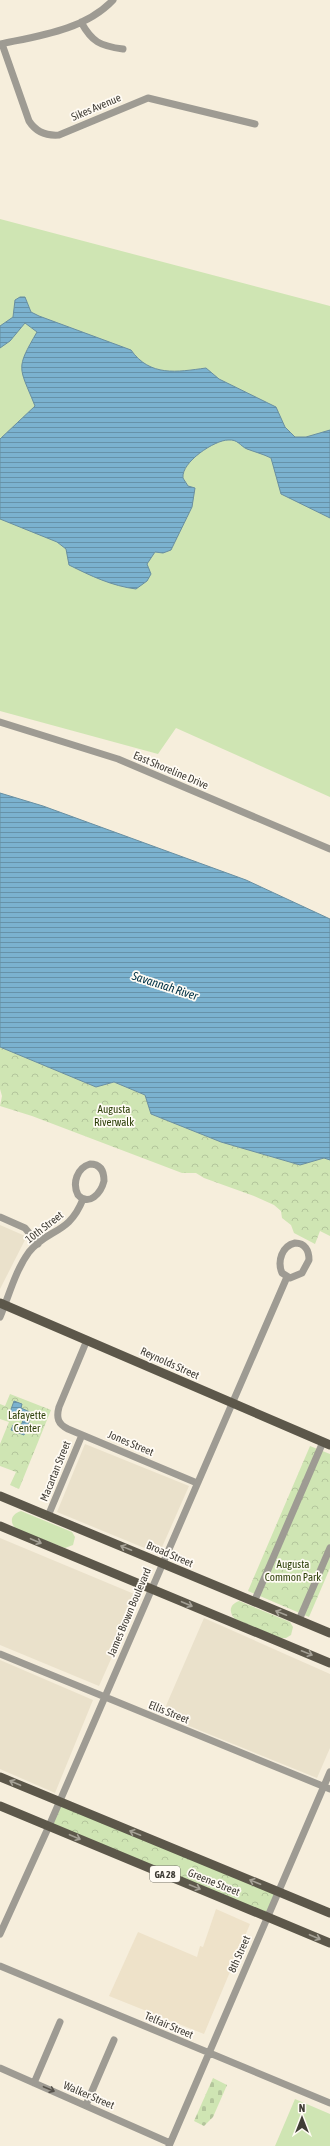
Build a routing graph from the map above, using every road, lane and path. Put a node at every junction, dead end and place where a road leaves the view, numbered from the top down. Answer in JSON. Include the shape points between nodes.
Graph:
{"nodes":[{"id":1,"x":113,"y":0,"type":"edge"},
{"id":2,"x":81,"y":22,"type":"junction"},
{"id":3,"x":1,"y":44,"type":"edge"},
{"id":4,"x":123,"y":49,"type":"dead end"},
{"id":5,"x":255,"y":124,"type":"dead end"},
{"id":6,"x":0,"y":722,"type":"edge"},
{"id":7,"x":330,"y":849,"type":"edge"},
{"id":8,"x":83,"y":1199,"type":"junction"},
{"id":9,"x":0,"y":1216,"type":"edge"},
{"id":10,"x":38,"y":1244,"type":"junction"},
{"id":11,"x":287,"y":1277,"type":"junction"},
{"id":12,"x":2,"y":1304,"type":"edge"},
{"id":13,"x":0,"y":1317,"type":"edge"},
{"id":14,"x":87,"y":1340,"type":"junction"},
{"id":15,"x":232,"y":1403,"type":"junction"},
{"id":16,"x":82,"y":1435,"type":"junction"},
{"id":17,"x":326,"y":1443,"type":"edge"},
{"id":18,"x":197,"y":1483,"type":"junction"},
{"id":19,"x":0,"y":1496,"type":"edge"},
{"id":20,"x":48,"y":1516,"type":"junction"},
{"id":21,"x":0,"y":1526,"type":"edge"},
{"id":22,"x":330,"y":1548,"type":"edge"},
{"id":23,"x":162,"y":1564,"type":"junction"},
{"id":24,"x":151,"y":1589,"type":"junction"},
{"id":25,"x":254,"y":1602,"type":"junction"},
{"id":26,"x":299,"y":1620,"type":"junction"},
{"id":27,"x":330,"y":1633,"type":"edge"},
{"id":28,"x":0,"y":1654,"type":"edge"},
{"id":29,"x":330,"y":1663,"type":"edge"},
{"id":30,"x":105,"y":1697,"type":"junction"},
{"id":31,"x":330,"y":1772,"type":"edge"},
{"id":32,"x":0,"y":1777,"type":"edge"},
{"id":33,"x":327,"y":1788,"type":"edge"},
{"id":34,"x":59,"y":1802,"type":"junction"},
{"id":35,"x":0,"y":1806,"type":"edge"},
{"id":36,"x":49,"y":1826,"type":"junction"},
{"id":37,"x":278,"y":1892,"type":"junction"},
{"id":38,"x":330,"y":1913,"type":"edge"},
{"id":39,"x":267,"y":1917,"type":"junction"},
{"id":40,"x":0,"y":1934,"type":"edge"},
{"id":41,"x":330,"y":1943,"type":"edge"},
{"id":42,"x":0,"y":1966,"type":"edge"},
{"id":43,"x":60,"y":2022,"type":"dead end"},
{"id":44,"x":114,"y":2040,"type":"dead end"},
{"id":45,"x":208,"y":2053,"type":"junction"},
{"id":46,"x":0,"y":2068,"type":"edge"},
{"id":47,"x":34,"y":2083,"type":"junction"},
{"id":48,"x":330,"y":2104,"type":"edge"},
{"id":49,"x":86,"y":2105,"type":"junction"},
{"id":50,"x":169,"y":2144,"type":"edge"}],
"edges":[{"from":1,"to":2,"type":"street","via":[[101,11]]},
{"from":2,"to":3,"type":"street"},
{"from":2,"to":4,"type":"street","via":[[93,40],[102,45]]},
{"from":3,"to":5,"type":"street","name":"Sikes Avenue","via":[[29,121],[36,130],[46,135],[59,135],[148,98]]},
{"from":6,"to":7,"type":"street","name":"East Shoreline Drive","via":[[118,759]]},
{"from":8,"to":8,"type":"street","via":[[92,1198],[102,1187],[104,1175],[97,1165],[84,1166],[76,1177],[76,1192]]},
{"from":8,"to":10,"type":"street","name":"10th Street","via":[[75,1215],[66,1225]]},
{"from":9,"to":10,"type":"street","via":[[25,1228]]},
{"from":10,"to":12,"type":"street","name":"10th Street","via":[[21,1264]]},
{"from":11,"to":11,"type":"street","via":[[297,1277],[307,1266],[309,1253],[301,1243],[289,1245],[281,1255],[280,1267]]},
{"from":11,"to":15,"type":"street","name":"James Brown Boulevard"},
{"from":12,"to":13,"type":"street","name":"10th Street"},
{"from":12,"to":14,"type":"main road","name":"Reynolds Street"},
{"from":14,"to":15,"type":"main road","name":"Reynolds Street"},
{"from":14,"to":16,"type":"street","name":"Jones Street","via":[[59,1407],[58,1421],[63,1427]]},
{"from":15,"to":17,"type":"main road","name":"Reynolds Street"},
{"from":15,"to":18,"type":"street","name":"James Brown Boulevard"},
{"from":16,"to":18,"type":"street","name":"Jones Street"},
{"from":16,"to":20,"type":"street","name":"Macartan Street"},
{"from":17,"to":25,"type":"street"},
{"from":18,"to":23,"type":"street","name":"James Brown Boulevard"},
{"from":19,"to":20,"type":"main road","name":"Broad Street"},
{"from":23,"to":20,"type":"main road","name":"Broad Street","one_way":true},
{"from":21,"to":24,"type":"main road","one_way":true},
{"from":22,"to":26,"type":"street"},
{"from":23,"to":24,"type":"street","name":"James Brown Boulevard"},
{"from":23,"to":25,"type":"main road","name":"Broad Street"},
{"from":24,"to":29,"type":"main road","one_way":true},
{"from":24,"to":30,"type":"street","name":"James Brown Boulevard"},
{"from":26,"to":25,"type":"main road","name":"Broad Street","one_way":true},
{"from":26,"to":27,"type":"main road","name":"Broad Street"},
{"from":28,"to":30,"type":"street","name":"Ellis Street"},
{"from":30,"to":33,"type":"street","name":"Ellis Street"},
{"from":30,"to":34,"type":"street","name":"James Brown Boulevard"},
{"from":31,"to":33,"type":"street","name":"8th Street"},
{"from":34,"to":32,"type":"main road","name":"Greene Street","number":"GA 28","one_way":true},
{"from":33,"to":37,"type":"street","name":"8th Street"},
{"from":34,"to":36,"type":"street","name":"James Brown Boulevard"},
{"from":37,"to":34,"type":"main road","name":"Greene Street","number":"GA 28","one_way":true},
{"from":35,"to":36,"type":"main road","name":"Greene Street","number":"GA 28"},
{"from":36,"to":39,"type":"main road","name":"Greene Street","number":"GA 28","one_way":true},
{"from":36,"to":40,"type":"street","name":"James Brown Boulevard"},
{"from":37,"to":38,"type":"main road","name":"Greene Street","number":"GA 28"},
{"from":37,"to":39,"type":"street","name":"8th Street"},
{"from":39,"to":41,"type":"main road","name":"Greene Street","number":"GA 28","one_way":true},
{"from":39,"to":45,"type":"street","name":"8th Street"},
{"from":42,"to":45,"type":"street","name":"Telfair Street"},
{"from":43,"to":47,"type":"street"},
{"from":44,"to":49,"type":"street"},
{"from":45,"to":48,"type":"street","name":"Telfair Street"},
{"from":45,"to":50,"type":"street","name":"8th Street"},
{"from":46,"to":47,"type":"street","name":"Walker Street"},
{"from":47,"to":49,"type":"street","name":"Walker Street","one_way":true},
{"from":49,"to":50,"type":"street","name":"Walker Street"}]}
